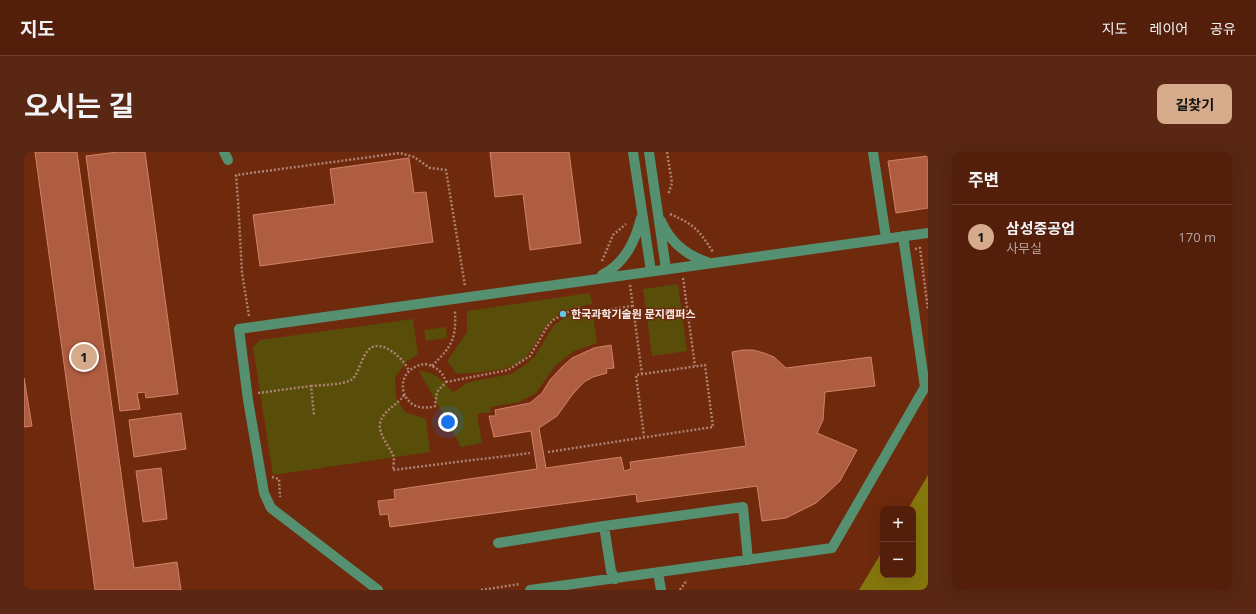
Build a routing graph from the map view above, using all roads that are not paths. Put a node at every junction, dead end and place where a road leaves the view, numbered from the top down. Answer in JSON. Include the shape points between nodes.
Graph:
{"nodes":[{"id":1,"x":633,"y":152,"type":"edge"},
{"id":2,"x":649,"y":152,"type":"edge"},
{"id":3,"x":873,"y":152,"type":"edge"},
{"id":4,"x":658,"y":212,"type":"junction"},
{"id":5,"x":642,"y":214,"type":"junction"},
{"id":6,"x":928,"y":232,"type":"edge"},
{"id":7,"x":903,"y":236,"type":"junction"},
{"id":8,"x":886,"y":238,"type":"junction"},
{"id":9,"x":709,"y":263,"type":"junction"},
{"id":10,"x":666,"y":269,"type":"junction"},
{"id":11,"x":650,"y":271,"type":"junction"},
{"id":12,"x":594,"y":279,"type":"junction"},
{"id":13,"x":604,"y":526,"type":"junction"},
{"id":14,"x":498,"y":543,"type":"dead end"},
{"id":15,"x":748,"y":560,"type":"junction"},
{"id":16,"x":658,"y":572,"type":"junction"},
{"id":17,"x":615,"y":579,"type":"junction"},
{"id":18,"x":526,"y":587,"type":"edge"},
{"id":19,"x":543,"y":589,"type":"edge"},
{"id":20,"x":378,"y":590,"type":"edge"},
{"id":21,"x":661,"y":590,"type":"edge"}],
"edges":[{"from":1,"to":5,"type":"lane"},
{"from":2,"to":4,"type":"lane"},
{"from":3,"to":8,"type":"lane"},
{"from":4,"to":9,"type":"lane","via":[[664,227],[682,250],[694,258]]},
{"from":4,"to":10,"type":"lane"},
{"from":5,"to":11,"type":"lane"},
{"from":5,"to":12,"type":"lane","via":[[636,235],[624,256],[612,270]]},
{"from":6,"to":7,"type":"lane"},
{"from":7,"to":8,"type":"lane"},
{"from":7,"to":15,"type":"lane","via":[[925,386],[832,548]]},
{"from":8,"to":9,"type":"lane"},
{"from":9,"to":10,"type":"lane"},
{"from":10,"to":11,"type":"lane"},
{"from":11,"to":12,"type":"lane"},
{"from":12,"to":20,"type":"lane","via":[[239,329],[264,493],[271,508]]},
{"from":13,"to":14,"type":"lane"},
{"from":13,"to":15,"type":"lane","via":[[743,507]]},
{"from":13,"to":17,"type":"lane","via":[[611,571]]},
{"from":15,"to":16,"type":"lane"},
{"from":16,"to":17,"type":"lane"},
{"from":16,"to":21,"type":"lane"},
{"from":17,"to":19,"type":"lane"},
{"from":18,"to":19,"type":"lane"}]}
